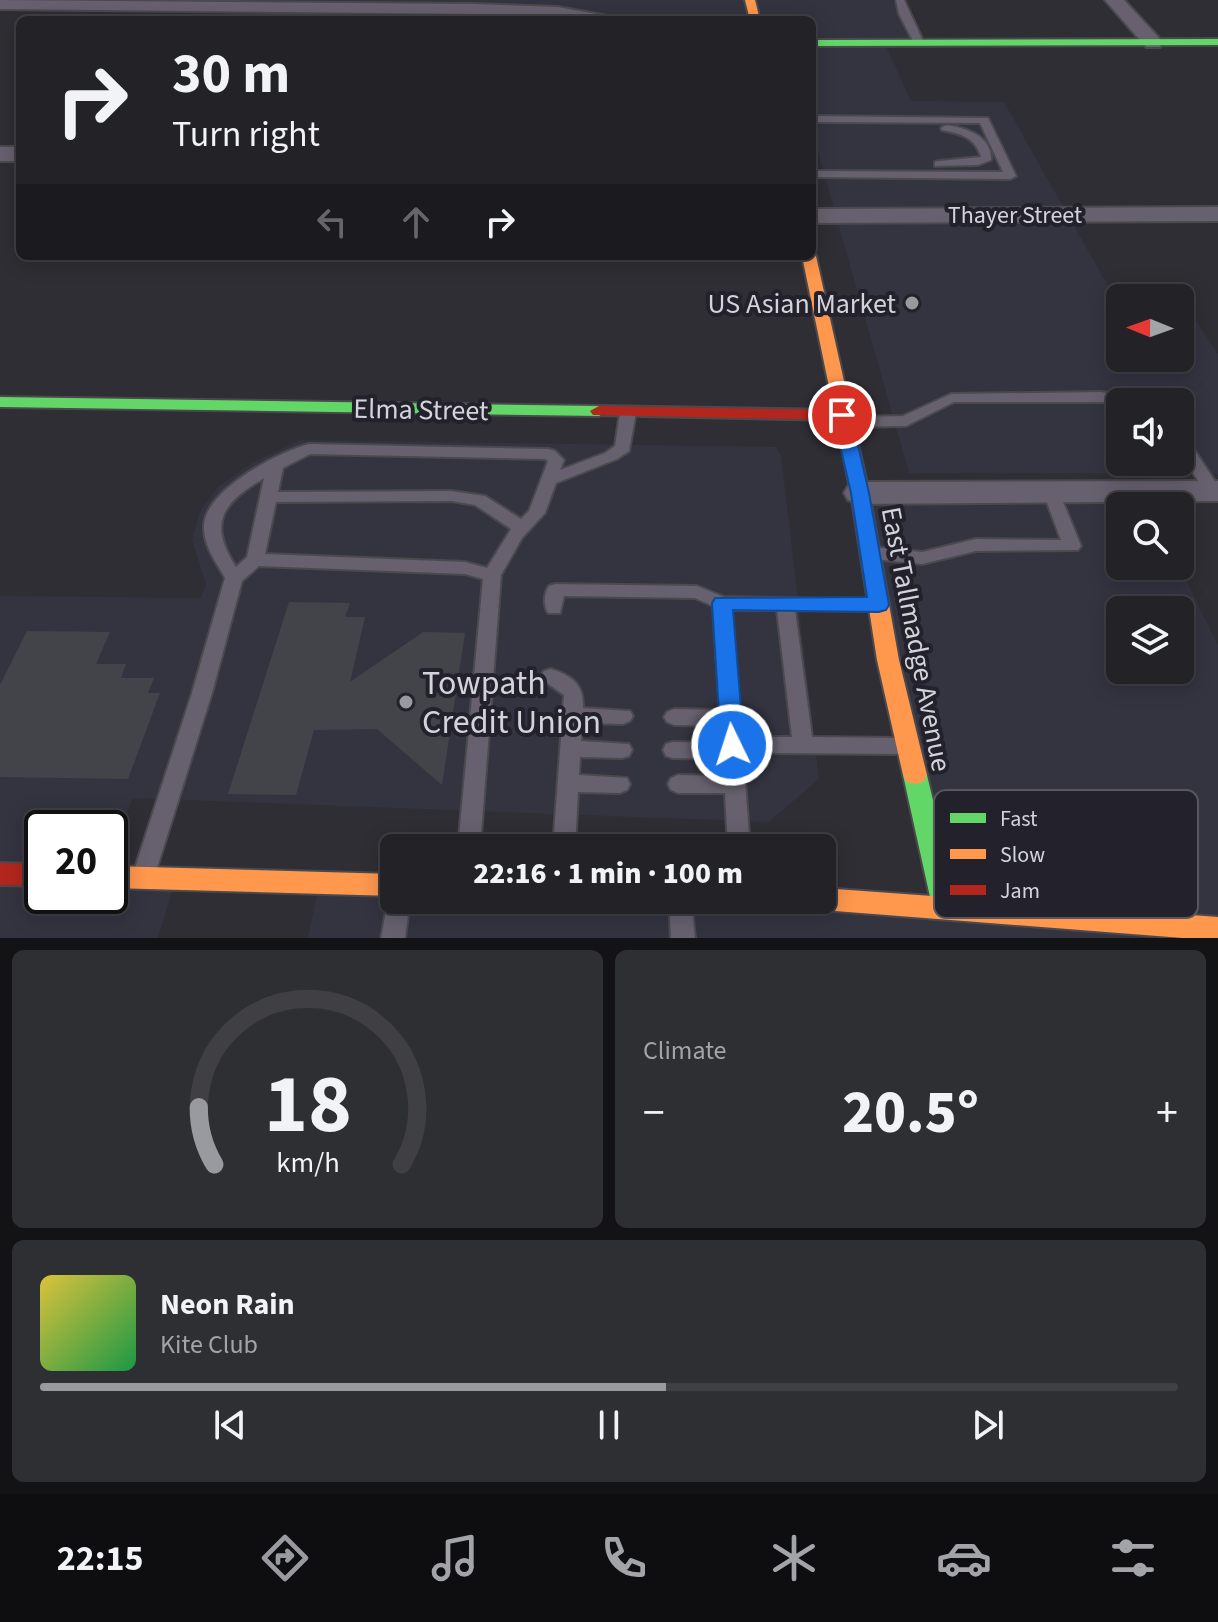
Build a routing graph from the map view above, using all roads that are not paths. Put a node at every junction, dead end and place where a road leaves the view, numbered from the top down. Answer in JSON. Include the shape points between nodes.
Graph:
{"nodes":[{"id":1,"x":900,"y":0,"type":"edge"},
{"id":2,"x":1114,"y":0,"type":"edge"},
{"id":3,"x":6,"y":3,"type":"edge"},
{"id":4,"x":165,"y":3,"type":"edge"},
{"id":5,"x":220,"y":3,"type":"edge"},
{"id":6,"x":474,"y":4,"type":"edge"},
{"id":7,"x":580,"y":16,"type":"edge"},
{"id":8,"x":1218,"y":42,"type":"edge"},
{"id":9,"x":816,"y":43,"type":"edge"},
{"id":10,"x":919,"y":43,"type":"junction"},
{"id":11,"x":1153,"y":43,"type":"junction"},
{"id":12,"x":816,"y":119,"type":"edge"},
{"id":13,"x":855,"y":119,"type":"junction"},
{"id":14,"x":816,"y":174,"type":"edge"},
{"id":15,"x":910,"y":175,"type":"junction"},
{"id":16,"x":1218,"y":214,"type":"edge"},
{"id":17,"x":816,"y":216,"type":"edge"},
{"id":18,"x":810,"y":260,"type":"edge"},
{"id":19,"x":1106,"y":397,"type":"edge"},
{"id":20,"x":0,"y":402,"type":"edge"},
{"id":21,"x":628,"y":412,"type":"junction"},
{"id":22,"x":843,"y":418,"type":"junction"},
{"id":23,"x":1194,"y":460,"type":"edge"},
{"id":24,"x":275,"y":466,"type":"junction"},
{"id":25,"x":552,"y":479,"type":"junction"},
{"id":26,"x":1216,"y":491,"type":"edge"},
{"id":27,"x":1051,"y":492,"type":"junction"},
{"id":28,"x":860,"y":493,"type":"junction"},
{"id":29,"x":270,"y":497,"type":"junction"},
{"id":30,"x":522,"y":528,"type":"junction"},
{"id":31,"x":869,"y":552,"type":"junction"},
{"id":32,"x":255,"y":560,"type":"junction"},
{"id":33,"x":492,"y":575,"type":"junction"},
{"id":34,"x":234,"y":578,"type":"junction"},
{"id":35,"x":722,"y":603,"type":"junction"},
{"id":36,"x":785,"y":604,"type":"junction"},
{"id":37,"x":879,"y":605,"type":"junction"},
{"id":38,"x":554,"y":608,"type":"dead end"},
{"id":39,"x":551,"y":676,"type":"dead end"},
{"id":40,"x":572,"y":715,"type":"junction"},
{"id":41,"x":623,"y":716,"type":"dead end"},
{"id":42,"x":674,"y":717,"type":"dead end"},
{"id":43,"x":730,"y":718,"type":"junction"},
{"id":44,"x":803,"y":745,"type":"junction"},
{"id":45,"x":907,"y":746,"type":"junction"},
{"id":46,"x":732,"y":748,"type":"junction"},
{"id":47,"x":570,"y":749,"type":"junction"},
{"id":48,"x":622,"y":750,"type":"dead end"},
{"id":49,"x":673,"y":750,"type":"dead end"},
{"id":50,"x":568,"y":783,"type":"junction"},
{"id":51,"x":620,"y":784,"type":"dead end"},
{"id":52,"x":678,"y":784,"type":"dead end"},
{"id":53,"x":735,"y":785,"type":"junction"},
{"id":54,"x":470,"y":834,"type":"edge"},
{"id":55,"x":565,"y":834,"type":"edge"},
{"id":56,"x":738,"y":834,"type":"edge"},
{"id":57,"x":934,"y":860,"type":"edge"},
{"id":58,"x":0,"y":874,"type":"edge"},
{"id":59,"x":24,"y":875,"type":"edge"},
{"id":60,"x":128,"y":878,"type":"edge"},
{"id":61,"x":143,"y":878,"type":"junction"},
{"id":62,"x":380,"y":885,"type":"edge"},
{"id":63,"x":836,"y":900,"type":"edge"},
{"id":64,"x":934,"y":905,"type":"edge"},
{"id":65,"x":397,"y":914,"type":"edge"},
{"id":66,"x":681,"y":914,"type":"edge"},
{"id":67,"x":948,"y":918,"type":"edge"},
{"id":68,"x":1087,"y":918,"type":"edge"},
{"id":69,"x":950,"y":927,"type":"dead end"},
{"id":70,"x":1218,"y":929,"type":"edge"},
{"id":71,"x":393,"y":938,"type":"edge"},
{"id":72,"x":683,"y":938,"type":"edge"}],
"edges":[{"from":1,"to":10,"type":"lane"},
{"from":2,"to":11,"type":"street"},
{"from":3,"to":4,"type":"street"},
{"from":4,"to":5,"type":"street"},
{"from":5,"to":6,"type":"street"},
{"from":6,"to":7,"type":"street"},
{"from":8,"to":11,"type":"street"},
{"from":9,"to":10,"type":"street"},
{"from":10,"to":11,"type":"street"},
{"from":12,"to":13,"type":"lane"},
{"from":13,"to":15,"type":"lane","via":[[879,127],[963,130],[985,147],[987,158],[978,162],[930,164]]},
{"from":13,"to":15,"type":"lane","via":[[984,120],[1010,176]]},
{"from":14,"to":15,"type":"lane"},
{"from":16,"to":17,"type":"street","name":"Thayer Street"},
{"from":18,"to":22,"type":"street","name":"East Tallmadge Avenue"},
{"from":19,"to":22,"type":"lane","via":[[951,398],[906,421]]},
{"from":20,"to":21,"type":"street","name":"Elma Street"},
{"from":21,"to":22,"type":"street","name":"Elma Street"},
{"from":21,"to":25,"type":"lane","via":[[623,448]]},
{"from":22,"to":28,"type":"street","name":"East Tallmadge Avenue"},
{"from":23,"to":26,"type":"lane"},
{"from":24,"to":25,"type":"lane","via":[[309,449],[546,454],[556,460]]},
{"from":24,"to":29,"type":"lane"},
{"from":24,"to":34,"type":"lane","via":[[228,492],[213,514],[213,536]]},
{"from":25,"to":30,"type":"lane","via":[[537,513]]},
{"from":26,"to":27,"type":"street"},
{"from":27,"to":28,"type":"street"},
{"from":27,"to":31,"type":"lane","via":[[1072,546],[976,545],[922,558]]},
{"from":28,"to":31,"type":"street","name":"East Tallmadge Avenue"},
{"from":29,"to":30,"type":"lane","via":[[451,496],[479,500]]},
{"from":29,"to":32,"type":"lane"},
{"from":30,"to":33,"type":"lane"},
{"from":31,"to":37,"type":"street","name":"East Tallmadge Avenue"},
{"from":32,"to":33,"type":"lane","via":[[465,568]]},
{"from":32,"to":34,"type":"lane"},
{"from":33,"to":54,"type":"lane"},
{"from":34,"to":61,"type":"lane"},
{"from":35,"to":36,"type":"lane"},
{"from":35,"to":38,"type":"lane","via":[[697,592],[555,590]]},
{"from":35,"to":43,"type":"lane"},
{"from":36,"to":37,"type":"lane"},
{"from":36,"to":44,"type":"lane"},
{"from":37,"to":45,"type":"street","name":"East Tallmadge Avenue"},
{"from":39,"to":40,"type":"lane","via":[[574,692]]},
{"from":40,"to":41,"type":"lane"},
{"from":40,"to":47,"type":"lane"},
{"from":42,"to":43,"type":"lane"},
{"from":43,"to":46,"type":"lane"},
{"from":44,"to":45,"type":"lane"},
{"from":44,"to":46,"type":"lane"},
{"from":45,"to":57,"type":"street","name":"East Tallmadge Avenue"},
{"from":46,"to":49,"type":"lane"},
{"from":46,"to":53,"type":"lane"},
{"from":47,"to":48,"type":"lane"},
{"from":47,"to":50,"type":"lane"},
{"from":50,"to":51,"type":"lane"},
{"from":50,"to":55,"type":"lane"},
{"from":52,"to":53,"type":"lane"},
{"from":53,"to":56,"type":"lane"},
{"from":58,"to":59,"type":"street"},
{"from":60,"to":61,"type":"street"},
{"from":61,"to":62,"type":"street"},
{"from":63,"to":64,"type":"street"},
{"from":65,"to":71,"type":"lane"},
{"from":66,"to":72,"type":"lane"},
{"from":67,"to":69,"type":"street","name":"East Tallmadge Avenue"},
{"from":68,"to":70,"type":"street"}]}
